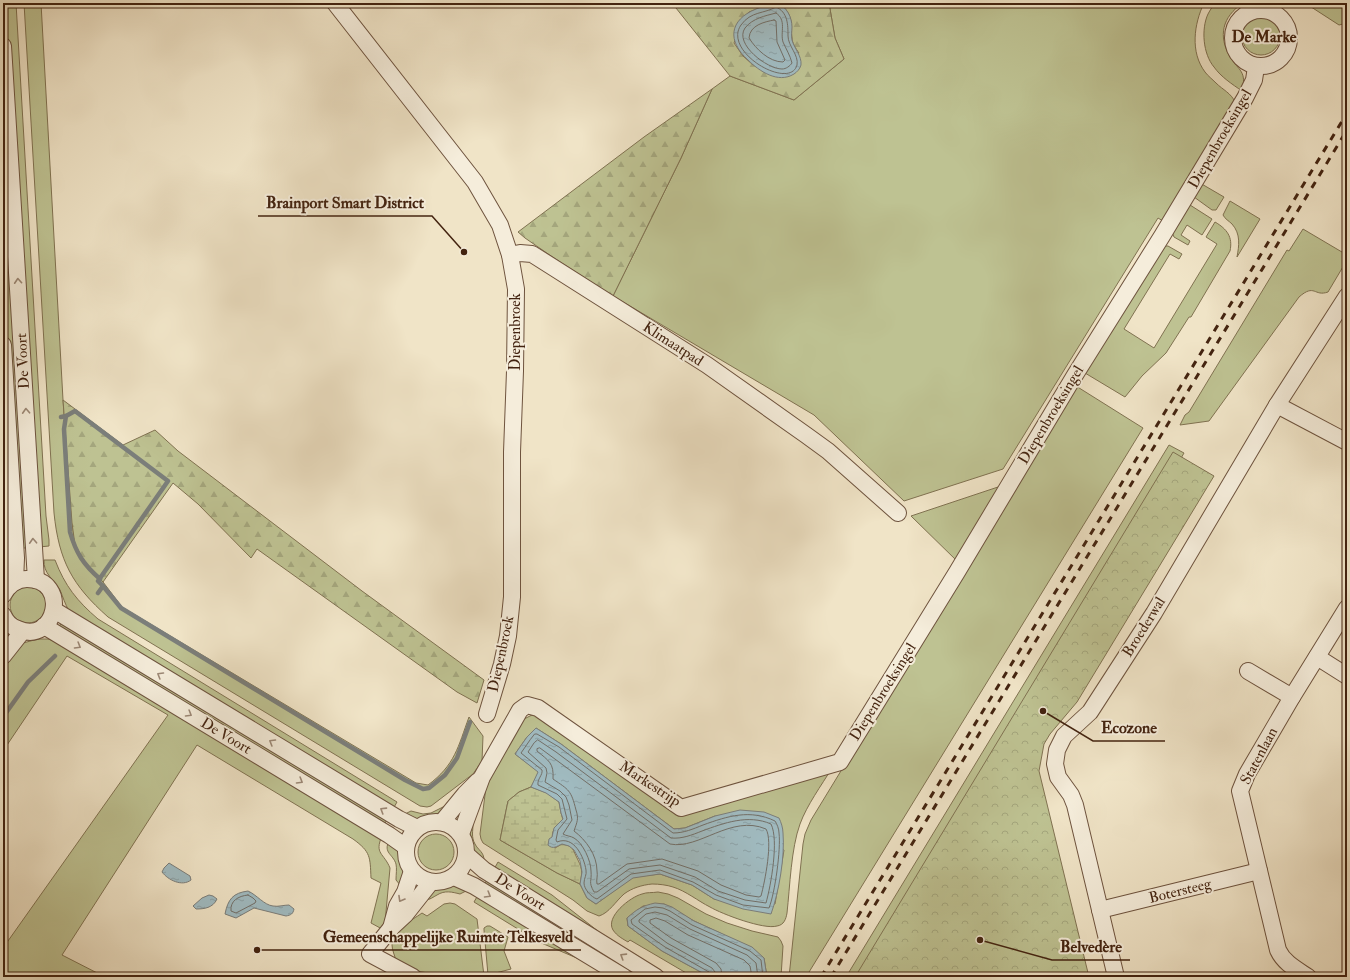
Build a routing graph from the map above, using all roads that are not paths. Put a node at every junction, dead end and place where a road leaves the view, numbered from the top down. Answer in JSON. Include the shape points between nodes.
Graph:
{"nodes":[{"id":1,"x":335,"y":3,"type":"edge"},
{"id":2,"x":1259,"y":7,"type":"edge"},
{"id":3,"x":3,"y":46,"type":"edge"},
{"id":4,"x":1256,"y":67,"type":"junction"},
{"id":5,"x":510,"y":254,"type":"junction"},
{"id":6,"x":1347,"y":296,"type":"edge"},
{"id":7,"x":3,"y":345,"type":"edge"},
{"id":8,"x":1277,"y":405,"type":"junction"},
{"id":9,"x":1347,"y":442,"type":"edge"},
{"id":10,"x":898,"y":512,"type":"dead end"},
{"id":11,"x":36,"y":580,"type":"junction"},
{"id":12,"x":15,"y":582,"type":"junction"},
{"id":13,"x":3,"y":595,"type":"edge"},
{"id":14,"x":1347,"y":608,"type":"edge"},
{"id":15,"x":54,"y":610,"type":"junction"},
{"id":16,"x":4,"y":619,"type":"edge"},
{"id":17,"x":44,"y":626,"type":"junction"},
{"id":18,"x":22,"y":632,"type":"junction"},
{"id":19,"x":3,"y":656,"type":"edge"},
{"id":20,"x":1317,"y":657,"type":"junction"},
{"id":21,"x":1248,"y":671,"type":"dead end"},
{"id":22,"x":1347,"y":676,"type":"edge"},
{"id":23,"x":1292,"y":697,"type":"junction"},
{"id":24,"x":486,"y":714,"type":"dead end"},
{"id":25,"x":840,"y":762,"type":"joint"},
{"id":26,"x":482,"y":777,"type":"junction"},
{"id":27,"x":442,"y":822,"type":"junction"},
{"id":28,"x":417,"y":828,"type":"junction"},
{"id":29,"x":461,"y":834,"type":"junction"},
{"id":30,"x":406,"y":848,"type":"junction"},
{"id":31,"x":467,"y":855,"type":"junction"},
{"id":32,"x":412,"y":871,"type":"junction"},
{"id":33,"x":1259,"y":871,"type":"junction"},
{"id":34,"x":454,"y":877,"type":"junction"},
{"id":35,"x":431,"y":882,"type":"junction"},
{"id":36,"x":1100,"y":910,"type":"junction"},
{"id":37,"x":391,"y":928,"type":"junction"},
{"id":38,"x":413,"y":977,"type":"edge"},
{"id":39,"x":624,"y":977,"type":"edge"},
{"id":40,"x":656,"y":977,"type":"edge"},
{"id":41,"x":1116,"y":977,"type":"edge"},
{"id":42,"x":1308,"y":977,"type":"edge"}],
"edges":[{"from":1,"to":5,"type":"street","name":"Diepenbroek","via":[[475,182],[500,225]]},
{"from":2,"to":4,"type":"street","via":[[1238,22],[1233,40],[1240,57]]},
{"from":2,"to":4,"type":"street","via":[[1278,15],[1284,21],[1290,41],[1285,55],[1280,60],[1273,65]]},
{"from":11,"to":3,"type":"street","name":"De Voort","one_way":true},
{"from":4,"to":25,"type":"street","name":"Diepenbroeksingel","via":[[1254,80],[1162,236]]},
{"from":5,"to":10,"type":"street","name":"Klimaatpad","via":[[532,254],[707,365],[828,451]]},
{"from":5,"to":24,"type":"street","name":"Diepenbroek","via":[[516,289],[512,597],[502,664]]},
{"from":6,"to":8,"type":"street","name":"Broederwal"},
{"from":7,"to":12,"type":"street","name":"De Voort","via":[[16,558]]},
{"from":8,"to":9,"type":"street"},
{"from":8,"to":36,"type":"street","name":"Broederwal","via":[[1154,613],[1090,712],[1064,736],[1057,750],[1055,764],[1058,777],[1075,805]]},
{"from":11,"to":12,"type":"street","via":[[25,578]]},
{"from":11,"to":15,"type":"street","via":[[49,588],[55,603]]},
{"from":12,"to":13,"type":"street"},
{"from":14,"to":20,"type":"street","name":"Statenlaan"},
{"from":15,"to":17,"type":"street","via":[[51,619]]},
{"from":28,"to":15,"type":"street","name":"De Voort","one_way":true},
{"from":16,"to":18,"type":"street"},
{"from":17,"to":18,"type":"street","via":[[38,630]]},
{"from":17,"to":30,"type":"street","name":"De Voort","one_way":true,"via":[[389,835]]},
{"from":18,"to":19,"type":"street"},
{"from":20,"to":22,"type":"street"},
{"from":20,"to":23,"type":"street","name":"Statenlaan"},
{"from":21,"to":23,"type":"street"},
{"from":23,"to":33,"type":"street","name":"Statenlaan","via":[[1247,774],[1240,791]]},
{"from":25,"to":26,"type":"street","name":"Markestrijp","via":[[681,808],[538,708],[527,705],[520,710]]},
{"from":26,"to":27,"type":"street"},
{"from":26,"to":29,"type":"street"},
{"from":27,"to":28,"type":"street","via":[[433,822]]},
{"from":27,"to":29,"type":"street","via":[[450,824]]},
{"from":28,"to":30,"type":"street"},
{"from":29,"to":31,"type":"street","via":[[466,844]]},
{"from":30,"to":32,"type":"street","via":[[408,864]]},
{"from":31,"to":34,"type":"street","via":[[465,863]]},
{"from":40,"to":31,"type":"street","name":"De Voort","one_way":true,"via":[[484,870]]},
{"from":32,"to":35,"type":"street"},
{"from":32,"to":37,"type":"street","one_way":true},
{"from":33,"to":36,"type":"street","name":"Botersteeg"},
{"from":33,"to":42,"type":"street","name":"Statenlaan","via":[[1278,950],[1282,958]]},
{"from":34,"to":35,"type":"street","via":[[447,881]]},
{"from":34,"to":39,"type":"street","name":"De Voort","one_way":true,"via":[[474,886]]},
{"from":35,"to":37,"type":"street","via":[[405,915]]},
{"from":36,"to":41,"type":"street","name":"Broederwal"},
{"from":37,"to":38,"type":"street","via":[[370,954]]}]}
